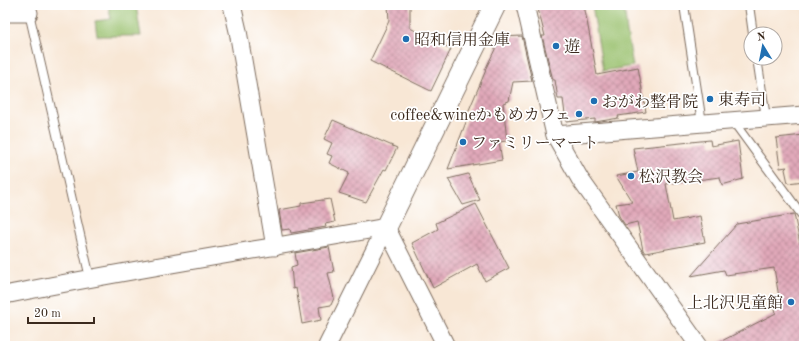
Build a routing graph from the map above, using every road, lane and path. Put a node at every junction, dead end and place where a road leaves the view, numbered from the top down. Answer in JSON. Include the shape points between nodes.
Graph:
{"nodes":[{"id":1,"x":232,"y":5,"type":"edge"},
{"id":2,"x":496,"y":5,"type":"edge"},
{"id":3,"x":525,"y":5,"type":"edge"},
{"id":4,"x":684,"y":5,"type":"edge"},
{"id":5,"x":748,"y":5,"type":"edge"},
{"id":6,"x":28,"y":9,"type":"edge"},
{"id":7,"x":5,"y":13,"type":"edge"},
{"id":8,"x":752,"y":26,"type":"edge"},
{"id":9,"x":757,"y":66,"type":"edge"},
{"id":10,"x":804,"y":115,"type":"edge"},
{"id":11,"x":766,"y":118,"type":"junction"},
{"id":12,"x":733,"y":120,"type":"junction"},
{"id":13,"x":702,"y":123,"type":"junction"},
{"id":14,"x":555,"y":135,"type":"junction"},
{"id":15,"x":804,"y":218,"type":"edge"},
{"id":16,"x":386,"y":227,"type":"junction"},
{"id":17,"x":275,"y":247,"type":"junction"},
{"id":18,"x":90,"y":278,"type":"junction"},
{"id":19,"x":5,"y":295,"type":"edge"},
{"id":20,"x":327,"y":346,"type":"edge"},
{"id":21,"x":446,"y":346,"type":"edge"},
{"id":22,"x":699,"y":346,"type":"edge"}],
"edges":[{"from":1,"to":17,"type":"street"},
{"from":2,"to":16,"type":"street"},
{"from":3,"to":14,"type":"street"},
{"from":4,"to":13,"type":"lane"},
{"from":5,"to":8,"type":"lane"},
{"from":6,"to":7,"type":"street"},
{"from":6,"to":18,"type":"lane"},
{"from":9,"to":11,"type":"lane"},
{"from":10,"to":11,"type":"street"},
{"from":11,"to":12,"type":"street"},
{"from":12,"to":13,"type":"street"},
{"from":12,"to":15,"type":"lane"},
{"from":13,"to":14,"type":"street"},
{"from":14,"to":22,"type":"street","via":[[580,179]]},
{"from":16,"to":17,"type":"street"},
{"from":16,"to":20,"type":"street"},
{"from":16,"to":21,"type":"street"},
{"from":17,"to":18,"type":"street"},
{"from":18,"to":19,"type":"street"}]}
